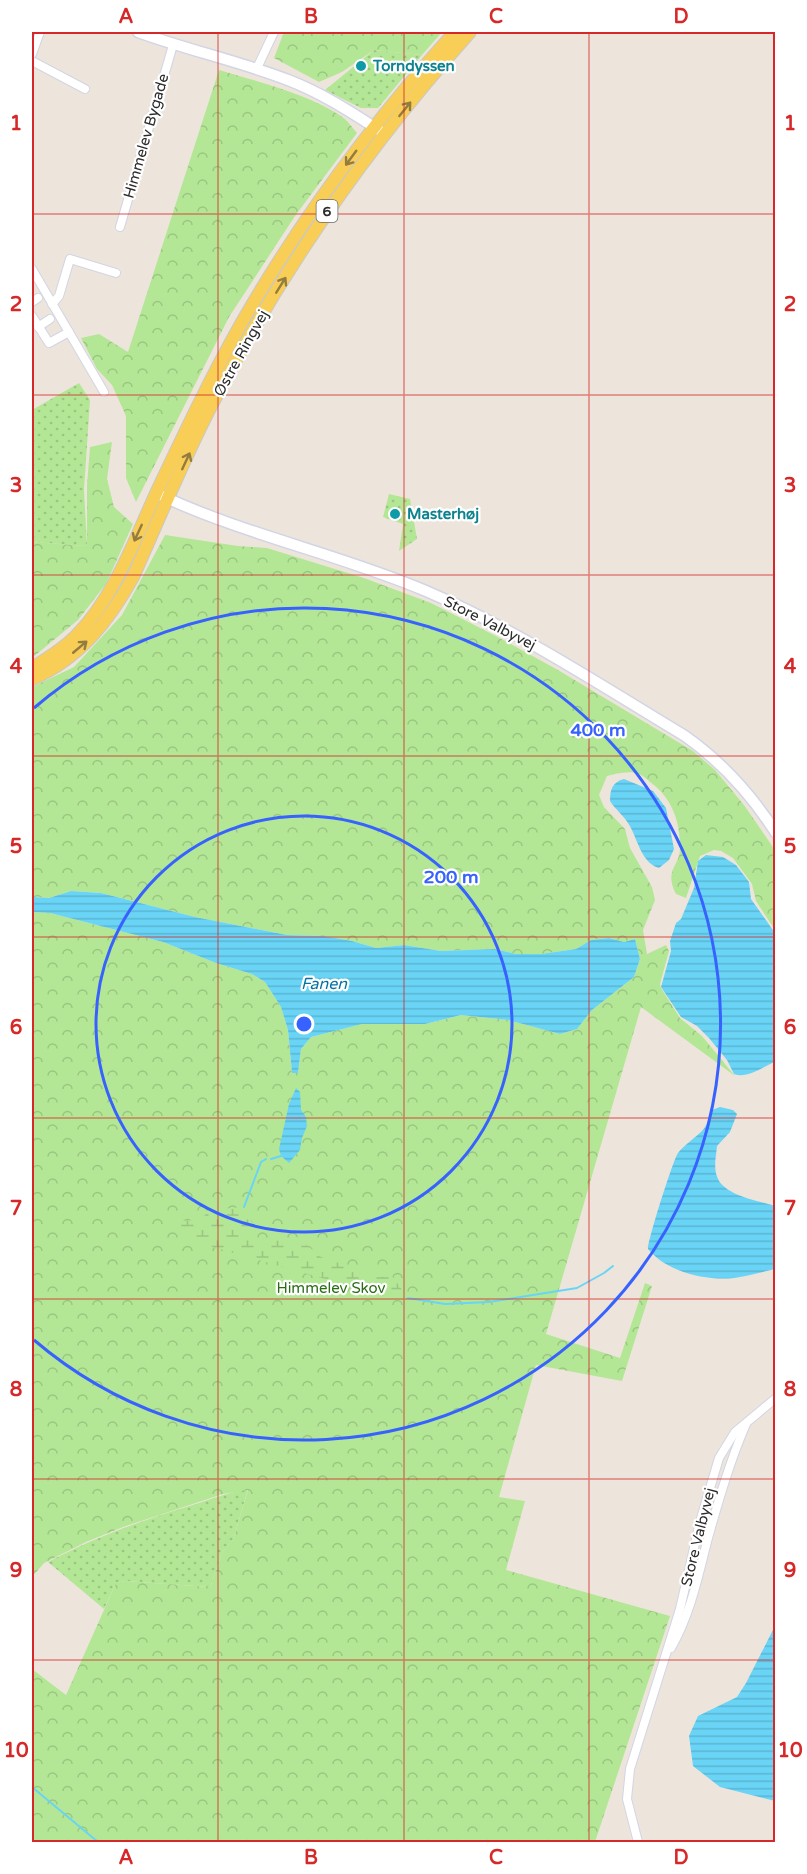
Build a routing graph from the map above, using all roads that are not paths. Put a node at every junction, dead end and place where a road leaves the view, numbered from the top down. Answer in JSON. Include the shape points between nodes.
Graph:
{"nodes":[{"id":1,"x":40,"y":32,"type":"edge"},
{"id":2,"x":138,"y":32,"type":"edge"},
{"id":3,"x":274,"y":32,"type":"edge"},
{"id":4,"x":455,"y":32,"type":"edge"},
{"id":5,"x":470,"y":32,"type":"edge"},
{"id":6,"x":173,"y":45,"type":"junction"},
{"id":7,"x":32,"y":54,"type":"edge"},
{"id":8,"x":32,"y":62,"type":"edge"},
{"id":9,"x":257,"y":68,"type":"junction"},
{"id":10,"x":85,"y":89,"type":"dead end"},
{"id":11,"x":379,"y":130,"type":"junction"},
{"id":12,"x":120,"y":227,"type":"dead end"},
{"id":13,"x":32,"y":269,"type":"edge"},
{"id":14,"x":116,"y":273,"type":"dead end"},
{"id":15,"x":52,"y":304,"type":"junction"},
{"id":16,"x":32,"y":316,"type":"edge"},
{"id":17,"x":50,"y":320,"type":"dead end"},
{"id":18,"x":38,"y":327,"type":"junction"},
{"id":19,"x":69,"y":332,"type":"junction"},
{"id":20,"x":104,"y":392,"type":"dead end"},
{"id":21,"x":162,"y":496,"type":"junction"},
{"id":22,"x":32,"y":668,"type":"edge"},
{"id":23,"x":32,"y":679,"type":"edge"},
{"id":24,"x":776,"y":833,"type":"edge"},
{"id":25,"x":776,"y":1398,"type":"edge"},
{"id":26,"x":746,"y":1422,"type":"junction"},
{"id":27,"x":664,"y":1660,"type":"junction"},
{"id":28,"x":638,"y":1842,"type":"edge"}],
"edges":[{"from":1,"to":7,"type":"street"},
{"from":2,"to":6,"type":"street"},
{"from":3,"to":9,"type":"street"},
{"from":4,"to":11,"type":"main road","name":"Østre Ringvej","number":"6"},
{"from":11,"to":5,"type":"main road","name":"Østre Ringvej","number":"6","one_way":true},
{"from":6,"to":9,"type":"street"},
{"from":6,"to":12,"type":"street","name":"Himmelev Bygade"},
{"from":8,"to":10,"type":"street"},
{"from":9,"to":11,"type":"street","via":[[318,93]]},
{"from":11,"to":21,"type":"main road","name":"Østre Ringvej","number":"6","via":[[277,264],[241,324],[198,404]]},
{"from":13,"to":15,"type":"street"},
{"from":14,"to":15,"type":"street","via":[[70,259],[59,296]]},
{"from":15,"to":19,"type":"street"},
{"from":16,"to":18,"type":"street"},
{"from":17,"to":18,"type":"street"},
{"from":18,"to":19,"type":"street","via":[[49,344]]},
{"from":19,"to":20,"type":"street"},
{"from":21,"to":22,"type":"main road","name":"Østre Ringvej","number":"6","one_way":true,"via":[[97,612],[53,656]]},
{"from":23,"to":21,"type":"main road","name":"Østre Ringvej","number":"6","one_way":true,"via":[[64,661],[104,624],[133,577]]},
{"from":21,"to":24,"type":"street","name":"Store Valbyvej","via":[[203,514],[425,590],[534,645],[708,752],[744,789]]},
{"from":25,"to":26,"type":"street","name":"Store Valbyvej"},
{"from":26,"to":27,"type":"street","name":"Store Valbyvej","via":[[721,1491],[691,1604]]},
{"from":26,"to":27,"type":"street","name":"Store Valbyvej","via":[[719,1458]]},
{"from":27,"to":28,"type":"street","name":"Store Valbyvej","via":[[627,1785],[629,1813]]}]}
